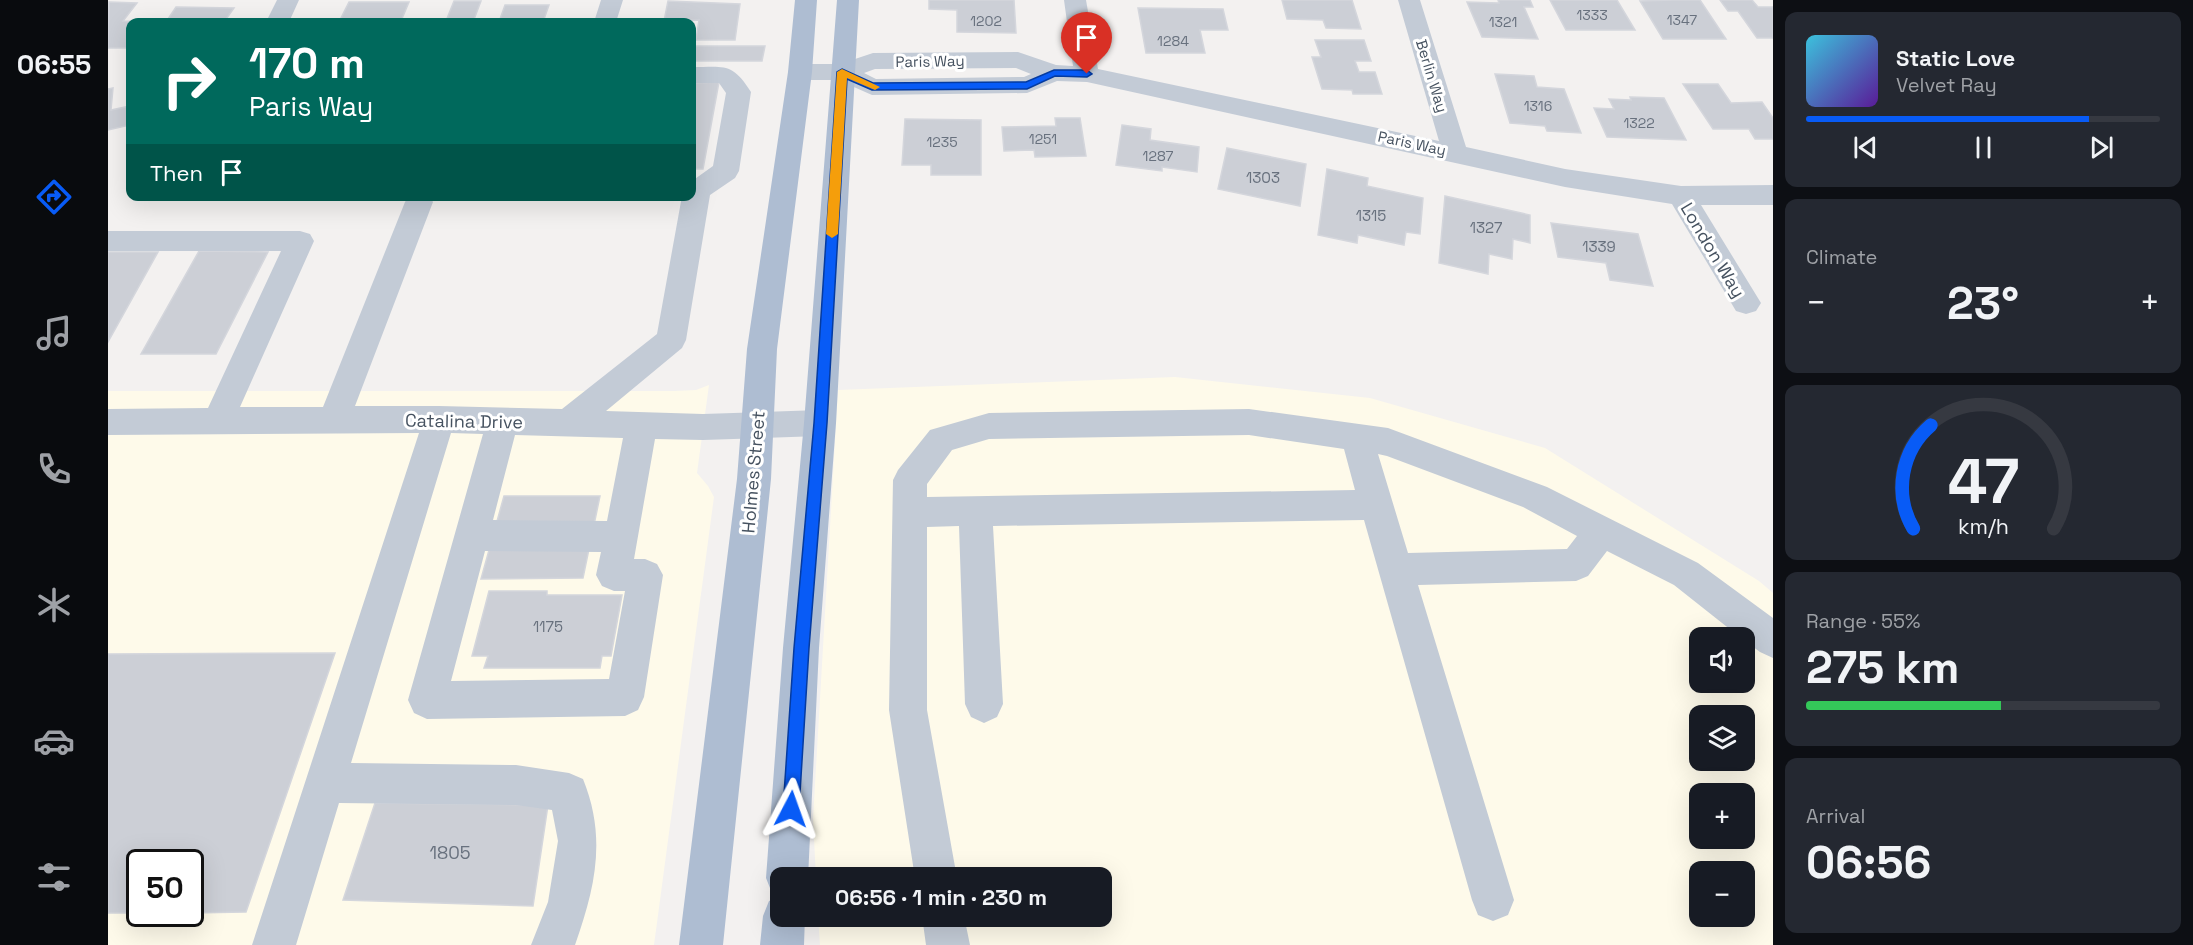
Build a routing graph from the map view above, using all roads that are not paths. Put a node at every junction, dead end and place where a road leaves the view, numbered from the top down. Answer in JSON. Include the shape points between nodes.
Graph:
{"nodes":[{"id":1,"x":288,"y":0,"type":"edge"},
{"id":2,"x":612,"y":0,"type":"edge"},
{"id":3,"x":806,"y":0,"type":"edge"},
{"id":4,"x":848,"y":0,"type":"edge"},
{"id":5,"x":1075,"y":0,"type":"edge"},
{"id":6,"x":1409,"y":0,"type":"edge"},
{"id":7,"x":280,"y":18,"type":"edge"},
{"id":8,"x":606,"y":18,"type":"edge"},
{"id":9,"x":800,"y":72,"type":"junction"},
{"id":10,"x":842,"y":72,"type":"junction"},
{"id":11,"x":1087,"y":74,"type":"junction"},
{"id":12,"x":696,"y":75,"type":"edge"},
{"id":13,"x":1455,"y":153,"type":"junction"},
{"id":14,"x":1773,"y":195,"type":"edge"},
{"id":15,"x":696,"y":196,"type":"edge"},
{"id":16,"x":1681,"y":196,"type":"junction"},
{"id":17,"x":695,"y":201,"type":"edge"},
{"id":18,"x":419,"y":202,"type":"dead end"},
{"id":19,"x":108,"y":241,"type":"edge"},
{"id":20,"x":1746,"y":303,"type":"dead end"},
{"id":21,"x":439,"y":419,"type":"junction"},
{"id":22,"x":334,"y":420,"type":"junction"},
{"id":23,"x":218,"y":421,"type":"junction"},
{"id":24,"x":503,"y":421,"type":"junction"},
{"id":25,"x":108,"y":422,"type":"edge"},
{"id":26,"x":568,"y":423,"type":"junction"},
{"id":27,"x":820,"y":423,"type":"junction"},
{"id":28,"x":641,"y":425,"type":"junction"},
{"id":29,"x":757,"y":426,"type":"junction"},
{"id":30,"x":1356,"y":436,"type":"junction"},
{"id":31,"x":1377,"y":505,"type":"junction"},
{"id":32,"x":975,"y":511,"type":"junction"},
{"id":33,"x":910,"y":512,"type":"junction"},
{"id":34,"x":1601,"y":531,"type":"junction"},
{"id":35,"x":472,"y":535,"type":"junction"},
{"id":36,"x":621,"y":537,"type":"junction"},
{"id":37,"x":1396,"y":569,"type":"junction"},
{"id":38,"x":1773,"y":640,"type":"edge"},
{"id":39,"x":984,"y":704,"type":"dead end"},
{"id":40,"x":325,"y":783,"type":"junction"},
{"id":41,"x":788,"y":867,"type":"edge"},
{"id":42,"x":934,"y":867,"type":"edge"},
{"id":43,"x":1493,"y":900,"type":"dead end"},
{"id":44,"x":784,"y":927,"type":"edge"},
{"id":45,"x":945,"y":927,"type":"edge"},
{"id":46,"x":274,"y":945,"type":"edge"},
{"id":47,"x":553,"y":945,"type":"edge"},
{"id":48,"x":701,"y":945,"type":"edge"},
{"id":49,"x":783,"y":945,"type":"edge"},
{"id":50,"x":948,"y":945,"type":"edge"}],
"edges":[{"from":1,"to":7,"type":"street"},
{"from":2,"to":8,"type":"street"},
{"from":3,"to":9,"type":"main road","name":"Holmes Street"},
{"from":4,"to":10,"type":"main road"},
{"from":5,"to":11,"type":"street"},
{"from":6,"to":13,"type":"street","name":"Berlin Way"},
{"from":9,"to":10,"type":"street","name":"Paris Way"},
{"from":9,"to":29,"type":"main road","name":"Holmes Street","via":[[762,349]]},
{"from":10,"to":11,"type":"street","name":"Paris Way","via":[[872,87],[1027,85],[1054,73]]},
{"from":10,"to":27,"type":"main road"},
{"from":11,"to":13,"type":"street","name":"Paris Way"},
{"from":12,"to":15,"type":"street","via":[[726,75],[739,92],[726,171],[697,190]]},
{"from":13,"to":16,"type":"street","name":"Paris Way","via":[[1565,178]]},
{"from":14,"to":16,"type":"street","name":"Paris Way"},
{"from":16,"to":20,"type":"street","name":"London Way"},
{"from":17,"to":26,"type":"street","via":[[671,340]]},
{"from":18,"to":22,"type":"street"},
{"from":19,"to":23,"type":"street","via":[[300,241]]},
{"from":21,"to":22,"type":"street","name":"Catalina Drive"},
{"from":21,"to":24,"type":"street","name":"Catalina Drive"},
{"from":21,"to":40,"type":"street"},
{"from":22,"to":23,"type":"street","name":"Catalina Drive"},
{"from":23,"to":25,"type":"street","name":"Catalina Drive"},
{"from":24,"to":26,"type":"street","name":"Catalina Drive"},
{"from":24,"to":35,"type":"street"},
{"from":26,"to":28,"type":"street","name":"Catalina Drive"},
{"from":27,"to":29,"type":"street","name":"Catalina Drive"},
{"from":27,"to":41,"type":"main road"},
{"from":28,"to":29,"type":"street","name":"Catalina Drive"},
{"from":28,"to":36,"type":"street"},
{"from":29,"to":48,"type":"main road","name":"Holmes Street"},
{"from":30,"to":31,"type":"street"},
{"from":30,"to":33,"type":"street","via":[[1250,422],[988,426],[941,440],[910,480]]},
{"from":30,"to":34,"type":"street","via":[[1388,442],[1534,497]]},
{"from":31,"to":32,"type":"street"},
{"from":31,"to":37,"type":"street"},
{"from":32,"to":33,"type":"street"},
{"from":32,"to":39,"type":"street"},
{"from":33,"to":42,"type":"street","via":[[908,710]]},
{"from":34,"to":37,"type":"street","via":[[1576,565]]},
{"from":34,"to":38,"type":"street","via":[[1686,574]]},
{"from":35,"to":36,"type":"street"},
{"from":35,"to":36,"type":"street","via":[[427,700],[625,697],[645,575],[614,575]]},
{"from":37,"to":43,"type":"street"},
{"from":40,"to":46,"type":"street"},
{"from":40,"to":47,"type":"street","via":[[516,785],[569,793],[578,841],[569,902]]},
{"from":44,"to":49,"type":"main road"},
{"from":45,"to":50,"type":"street"}]}
